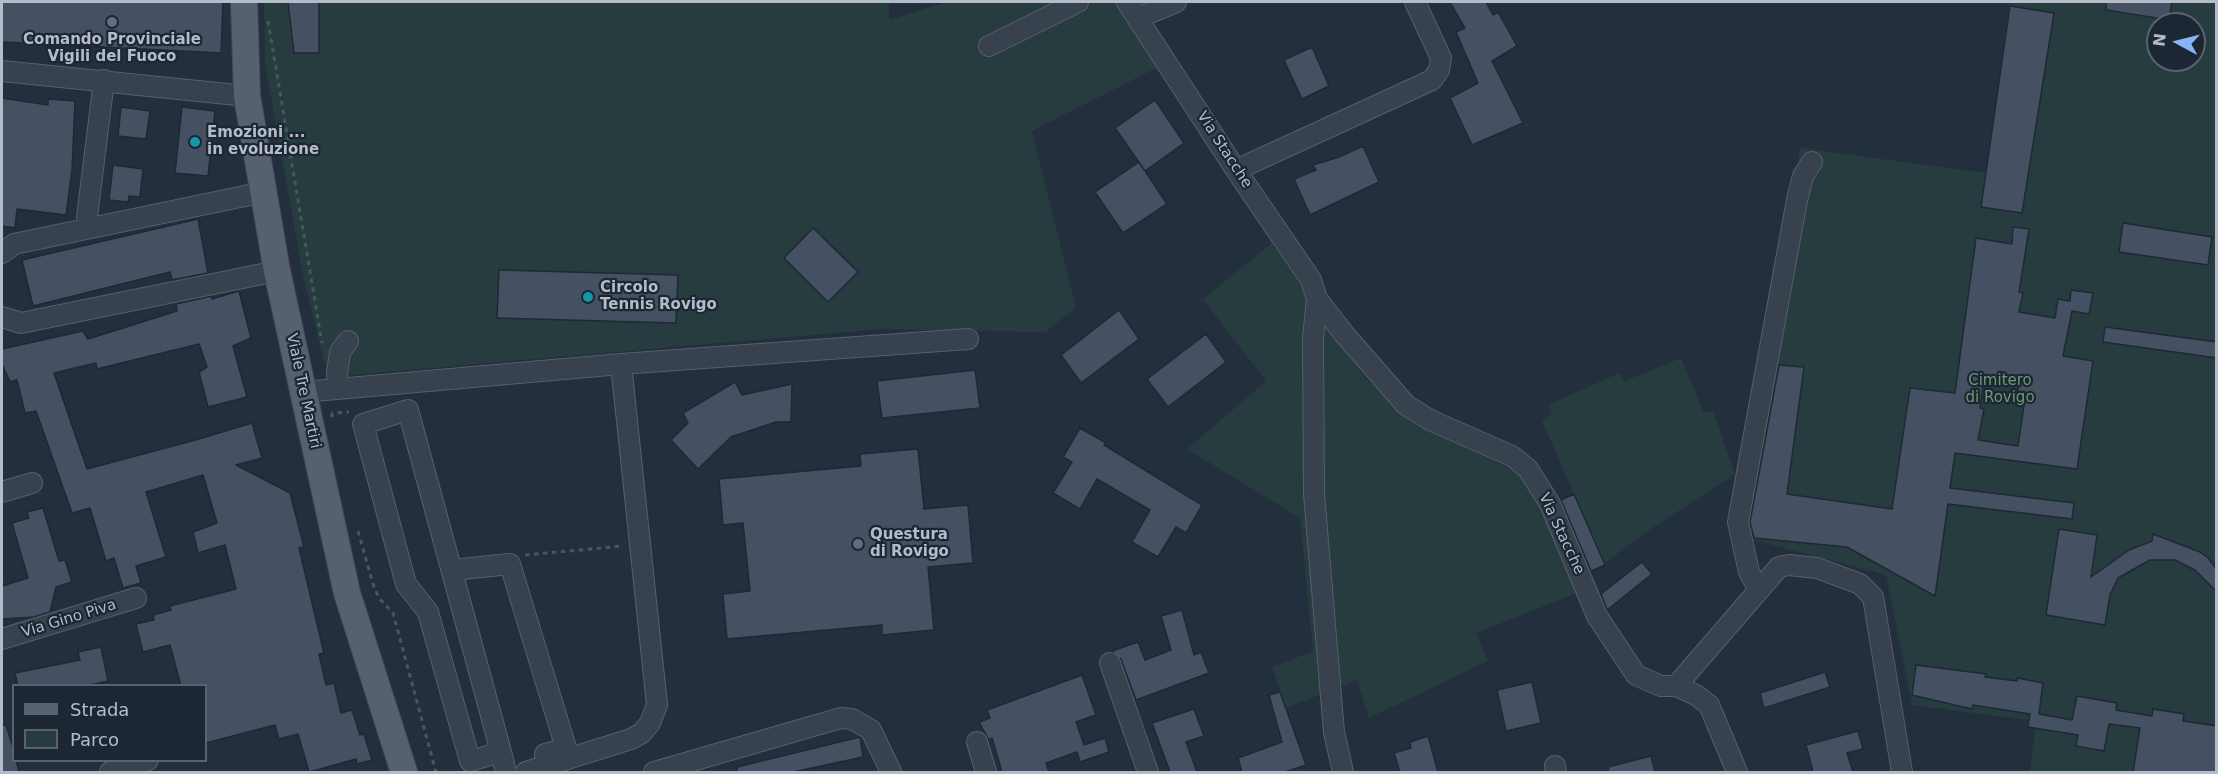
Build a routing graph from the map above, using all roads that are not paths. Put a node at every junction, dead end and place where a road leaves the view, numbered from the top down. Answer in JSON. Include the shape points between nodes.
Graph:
{"nodes":[{"id":1,"x":244,"y":2,"type":"edge"},
{"id":2,"x":1078,"y":2,"type":"edge"},
{"id":3,"x":1127,"y":2,"type":"edge"},
{"id":4,"x":1176,"y":2,"type":"edge"},
{"id":5,"x":1415,"y":2,"type":"edge"},
{"id":6,"x":1138,"y":18,"type":"junction"},
{"id":7,"x":989,"y":46,"type":"dead end"},
{"id":8,"x":2,"y":71,"type":"edge"},
{"id":9,"x":104,"y":80,"type":"junction"},
{"id":10,"x":247,"y":96,"type":"junction"},
{"id":11,"x":1812,"y":162,"type":"dead end"},
{"id":12,"x":1236,"y":170,"type":"junction"},
{"id":13,"x":264,"y":192,"type":"junction"},
{"id":14,"x":87,"y":217,"type":"dead end"},
{"id":15,"x":2,"y":253,"type":"edge"},
{"id":16,"x":277,"y":271,"type":"junction"},
{"id":17,"x":1317,"y":299,"type":"junction"},
{"id":18,"x":2,"y":317,"type":"edge"},
{"id":19,"x":968,"y":339,"type":"dead end"},
{"id":20,"x":348,"y":341,"type":"dead end"},
{"id":21,"x":621,"y":364,"type":"junction"},
{"id":22,"x":391,"y":384,"type":"junction"},
{"id":23,"x":338,"y":389,"type":"junction"},
{"id":24,"x":303,"y":392,"type":"junction"},
{"id":25,"x":393,"y":415,"type":"junction"},
{"id":26,"x":32,"y":483,"type":"dead end"},
{"id":27,"x":2,"y":492,"type":"edge"},
{"id":28,"x":452,"y":570,"type":"junction"},
{"id":29,"x":1759,"y":590,"type":"junction"},
{"id":30,"x":136,"y":598,"type":"dead end"},
{"id":31,"x":2,"y":639,"type":"edge"},
{"id":32,"x":1110,"y":663,"type":"dead end"},
{"id":33,"x":1676,"y":686,"type":"junction"},
{"id":34,"x":977,"y":742,"type":"dead end"},
{"id":35,"x":142,"y":762,"type":"edge"},
{"id":36,"x":504,"y":763,"type":"edge"},
{"id":37,"x":110,"y":772,"type":"edge"},
{"id":38,"x":404,"y":772,"type":"edge"},
{"id":39,"x":526,"y":772,"type":"edge"},
{"id":40,"x":654,"y":772,"type":"edge"},
{"id":41,"x":891,"y":772,"type":"edge"},
{"id":42,"x":986,"y":772,"type":"edge"},
{"id":43,"x":1148,"y":772,"type":"edge"},
{"id":44,"x":1344,"y":772,"type":"edge"},
{"id":45,"x":1737,"y":772,"type":"edge"},
{"id":46,"x":1902,"y":772,"type":"edge"}],
"edges":[{"from":1,"to":10,"type":"main road","name":"Viale Tre Martiri"},
{"from":2,"to":7,"type":"street"},
{"from":3,"to":6,"type":"street","name":"Via Stacche"},
{"from":4,"to":6,"type":"street"},
{"from":5,"to":12,"type":"street","via":[[1441,58],[1432,80]]},
{"from":6,"to":12,"type":"street","name":"Via Stacche"},
{"from":8,"to":9,"type":"street"},
{"from":9,"to":10,"type":"street"},
{"from":9,"to":14,"type":"street"},
{"from":10,"to":13,"type":"main road","name":"Viale Tre Martiri"},
{"from":11,"to":29,"type":"street","via":[[1803,176],[1797,200],[1738,522],[1749,572]]},
{"from":12,"to":17,"type":"street","name":"Via Stacche","via":[[1311,280]]},
{"from":13,"to":15,"type":"street","via":[[14,244]]},
{"from":13,"to":16,"type":"main road","name":"Viale Tre Martiri"},
{"from":16,"to":18,"type":"street","via":[[21,322]]},
{"from":16,"to":24,"type":"main road","name":"Viale Tre Martiri"},
{"from":17,"to":33,"type":"street","name":"Via Stacche","via":[[1406,405],[1430,420],[1512,456],[1528,470],[1550,504],[1597,616],[1636,675],[1661,686]]},
{"from":17,"to":44,"type":"street","via":[[1312,338],[1314,494],[1334,732]]},
{"from":19,"to":21,"type":"street"},
{"from":20,"to":23,"type":"street","via":[[340,352]]},
{"from":21,"to":22,"type":"street"},
{"from":21,"to":39,"type":"street","via":[[657,705],[650,723],[631,739]]},
{"from":22,"to":23,"type":"street"},
{"from":22,"to":25,"type":"street"},
{"from":23,"to":24,"type":"street"},
{"from":24,"to":38,"type":"main road","name":"Viale Tre Martiri","via":[[347,593]]},
{"from":25,"to":28,"type":"street","via":[[408,411]]},
{"from":25,"to":36,"type":"street","via":[[363,424],[406,584],[428,612],[470,761]]},
{"from":26,"to":27,"type":"street"},
{"from":28,"to":36,"type":"street"},
{"from":28,"to":36,"type":"street","via":[[510,564],[566,748]]},
{"from":29,"to":33,"type":"street"},
{"from":29,"to":46,"type":"street","via":[[1779,567],[1790,565],[1817,568],[1860,584],[1873,597]]},
{"from":30,"to":31,"type":"street","name":"Via Gino Piva"},
{"from":32,"to":43,"type":"street"},
{"from":33,"to":45,"type":"street","name":"Via Stacche","via":[[1696,694],[1709,705]]},
{"from":34,"to":42,"type":"street"},
{"from":35,"to":37,"type":"street"},
{"from":40,"to":41,"type":"street","via":[[841,718],[852,719],[871,730]]}]}
